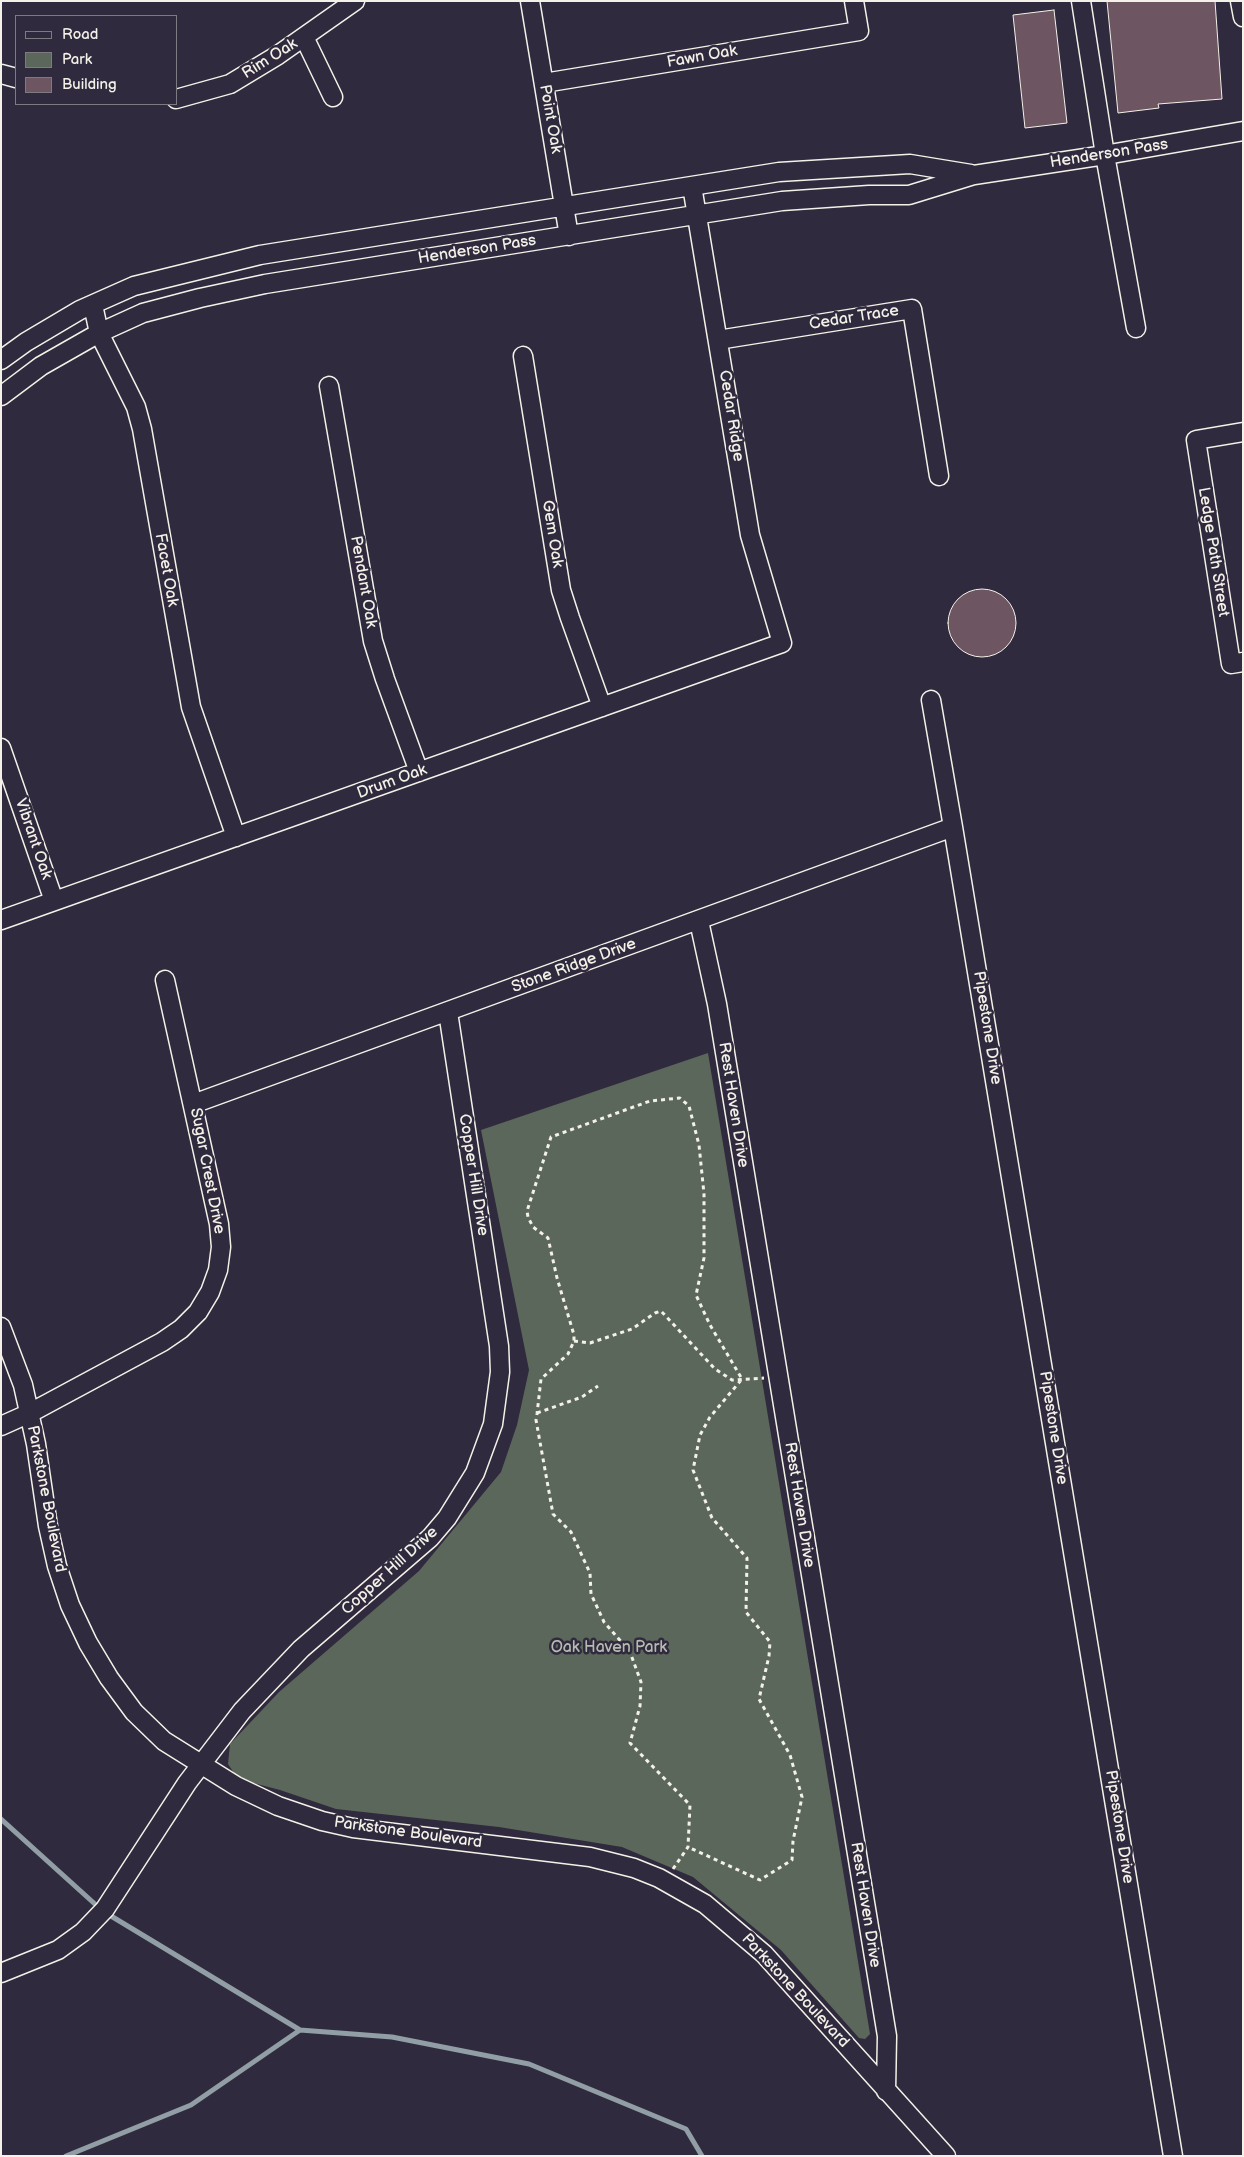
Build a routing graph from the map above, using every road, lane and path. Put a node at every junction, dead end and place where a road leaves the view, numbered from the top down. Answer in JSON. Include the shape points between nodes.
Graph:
{"nodes":[{"id":1,"x":355,"y":1,"type":"edge"},
{"id":2,"x":530,"y":1,"type":"edge"},
{"id":3,"x":854,"y":1,"type":"edge"},
{"id":4,"x":1081,"y":1,"type":"edge"},
{"id":5,"x":1240,"y":1,"type":"edge"},
{"id":6,"x":1243,"y":17,"type":"edge"},
{"id":7,"x":304,"y":37,"type":"junction"},
{"id":8,"x":1,"y":74,"type":"edge"},
{"id":9,"x":15,"y":78,"type":"edge"},
{"id":10,"x":544,"y":84,"type":"junction"},
{"id":11,"x":333,"y":97,"type":"dead end"},
{"id":12,"x":178,"y":98,"type":"edge"},
{"id":13,"x":1243,"y":131,"type":"edge"},
{"id":14,"x":1105,"y":155,"type":"junction"},
{"id":15,"x":974,"y":175,"type":"junction"},
{"id":16,"x":692,"y":186,"type":"junction"},
{"id":17,"x":565,"y":208,"type":"junction"},
{"id":18,"x":697,"y":214,"type":"junction"},
{"id":19,"x":569,"y":236,"type":"junction"},
{"id":20,"x":93,"y":305,"type":"junction"},
{"id":21,"x":1136,"y":328,"type":"dead end"},
{"id":22,"x":99,"y":333,"type":"junction"},
{"id":23,"x":718,"y":340,"type":"junction"},
{"id":24,"x":523,"y":356,"type":"dead end"},
{"id":25,"x":1,"y":360,"type":"edge"},
{"id":26,"x":329,"y":386,"type":"dead end"},
{"id":27,"x":1,"y":396,"type":"edge"},
{"id":28,"x":1243,"y":432,"type":"edge"},
{"id":29,"x":939,"y":476,"type":"dead end"},
{"id":30,"x":782,"y":643,"type":"joint"},
{"id":31,"x":1237,"y":663,"type":"edge"},
{"id":32,"x":931,"y":700,"type":"dead end"},
{"id":33,"x":602,"y":707,"type":"junction"},
{"id":34,"x":1,"y":748,"type":"edge"},
{"id":35,"x":419,"y":772,"type":"junction"},
{"id":36,"x":953,"y":826,"type":"junction"},
{"id":37,"x":236,"y":837,"type":"junction"},
{"id":38,"x":54,"y":901,"type":"junction"},
{"id":39,"x":1,"y":920,"type":"edge"},
{"id":40,"x":699,"y":921,"type":"junction"},
{"id":41,"x":164,"y":980,"type":"dead end"},
{"id":42,"x":448,"y":1012,"type":"junction"},
{"id":43,"x":193,"y":1104,"type":"junction"},
{"id":44,"x":1,"y":1327,"type":"edge"},
{"id":45,"x":574,"y":1341,"type":"junction"},
{"id":46,"x":778,"y":1376,"type":"junction"},
{"id":47,"x":741,"y":1380,"type":"junction"},
{"id":48,"x":598,"y":1386,"type":"dead end"},
{"id":49,"x":30,"y":1413,"type":"junction"},
{"id":50,"x":537,"y":1414,"type":"junction"},
{"id":51,"x":1,"y":1426,"type":"edge"},
{"id":52,"x":201,"y":1765,"type":"junction"},
{"id":53,"x":688,"y":1847,"type":"junction"},
{"id":54,"x":664,"y":1881,"type":"junction"},
{"id":55,"x":1,"y":1974,"type":"edge"},
{"id":56,"x":886,"y":2091,"type":"junction"},
{"id":57,"x":946,"y":2156,"type":"edge"},
{"id":58,"x":1174,"y":2156,"type":"edge"}],
"edges":[{"from":1,"to":7,"type":"street","name":"Rim Oak"},
{"from":2,"to":10,"type":"street","name":"Point Oak"},
{"from":3,"to":10,"type":"street","name":"Fawn Oak","via":[[859,31]]},
{"from":4,"to":14,"type":"street"},
{"from":5,"to":6,"type":"street"},
{"from":7,"to":11,"type":"street"},
{"from":7,"to":12,"type":"street","name":"Rim Oak","via":[[230,84]]},
{"from":8,"to":9,"type":"street"},
{"from":10,"to":17,"type":"street","name":"Point Oak"},
{"from":13,"to":14,"type":"street","name":"Henderson Pass"},
{"from":14,"to":15,"type":"street","name":"Henderson Pass"},
{"from":14,"to":21,"type":"street"},
{"from":15,"to":16,"type":"street","name":"Henderson Pass","via":[[910,164],[779,172]]},
{"from":15,"to":18,"type":"street","name":"Henderson Pass","via":[[909,195],[782,201]]},
{"from":16,"to":17,"type":"street","name":"Henderson Pass"},
{"from":16,"to":18,"type":"street","name":"Cedar Ridge"},
{"from":17,"to":19,"type":"street","name":"Point Oak"},
{"from":17,"to":20,"type":"street","name":"Henderson Pass","via":[[260,255],[134,286]]},
{"from":18,"to":19,"type":"street","name":"Henderson Pass"},
{"from":18,"to":23,"type":"street","name":"Cedar Ridge"},
{"from":19,"to":22,"type":"street","name":"Henderson Pass","via":[[265,284],[143,313]]},
{"from":20,"to":22,"type":"street","name":"Facet Oak"},
{"from":20,"to":25,"type":"street","name":"Henderson Pass","via":[[26,342]]},
{"from":22,"to":27,"type":"street","name":"Henderson Pass","via":[[41,366]]},
{"from":22,"to":37,"type":"street","name":"Facet Oak","via":[[136,407],[142,429],[191,707]]},
{"from":23,"to":29,"type":"street","name":"Cedar Trace","via":[[912,309]]},
{"from":23,"to":30,"type":"street","name":"Cedar Ridge","via":[[750,535]]},
{"from":24,"to":33,"type":"street","name":"Gem Oak","via":[[562,590]]},
{"from":26,"to":35,"type":"street","name":"Pendant Oak","via":[[373,641]]},
{"from":28,"to":31,"type":"street","name":"Ledge Path Street","via":[[1196,440]]},
{"from":30,"to":33,"type":"street","name":"Drum Oak"},
{"from":32,"to":36,"type":"street","name":"Pipestone Drive"},
{"from":33,"to":35,"type":"street","name":"Drum Oak"},
{"from":34,"to":38,"type":"street","name":"Vibrant Oak"},
{"from":35,"to":37,"type":"street","name":"Drum Oak"},
{"from":36,"to":40,"type":"street","name":"Stone Ridge Drive"},
{"from":36,"to":58,"type":"street","name":"Pipestone Drive"},
{"from":37,"to":38,"type":"street","name":"Drum Oak"},
{"from":38,"to":39,"type":"street","name":"Drum Oak"},
{"from":40,"to":42,"type":"street","name":"Stone Ridge Drive"},
{"from":40,"to":46,"type":"street","name":"Rest Haven Drive","via":[[717,1004]]},
{"from":41,"to":43,"type":"street","name":"Sugar Crest Drive"},
{"from":42,"to":43,"type":"street","name":"Stone Ridge Drive"},
{"from":42,"to":52,"type":"street","name":"Copper Hill Drive","via":[[500,1346],[498,1398],[485,1449],[462,1496],[430,1538],[301,1649],[242,1711]]},
{"from":43,"to":49,"type":"street","name":"Sugar Crest Drive","via":[[219,1224],[218,1270],[210,1292],[198,1312],[162,1342]]},
{"from":44,"to":49,"type":"street","name":"Parkstone Boulevard","via":[[16,1362]]},
{"from":45,"to":47,"type":"path","via":[[590,1343],[624,1332],[661,1311],[715,1369],[732,1380]]},
{"from":45,"to":47,"type":"path","via":[[548,1238],[533,1226],[527,1211],[546,1148],[551,1137],[594,1120],[650,1101],[680,1098],[689,1106],[700,1145],[704,1194],[704,1258],[696,1295]]},
{"from":45,"to":50,"type":"path","via":[[568,1354],[541,1379]]},
{"from":46,"to":47,"type":"path"},
{"from":46,"to":56,"type":"street","name":"Rest Haven Drive","via":[[887,2036]]},
{"from":47,"to":53,"type":"path","via":[[710,1417],[700,1435],[693,1470],[712,1518],[747,1558],[746,1612],[770,1642],[760,1699],[790,1756],[802,1797],[792,1860],[760,1880]]},
{"from":48,"to":50,"type":"path","via":[[582,1397]]},
{"from":49,"to":51,"type":"street","name":"Sugar Crest Drive"},
{"from":49,"to":52,"type":"street","name":"Parkstone Boulevard","via":[[57,1566],[70,1605],[88,1643],[134,1712],[164,1741]]},
{"from":50,"to":53,"type":"path","via":[[553,1514],[571,1532],[590,1573],[591,1594],[604,1622],[630,1652],[641,1682],[640,1706],[630,1743],[690,1805]]},
{"from":52,"to":54,"type":"street","name":"Parkstone Boulevard","via":[[278,1806],[353,1828],[590,1857],[634,1868]]},
{"from":52,"to":55,"type":"street","name":"Copper Hill Drive","via":[[105,1909],[83,1932],[58,1950]]},
{"from":53,"to":54,"type":"path"},
{"from":54,"to":56,"type":"street","name":"Parkstone Boulevard","via":[[705,1904],[764,1954]]},
{"from":56,"to":57,"type":"street","name":"Parkstone Boulevard"}]}
